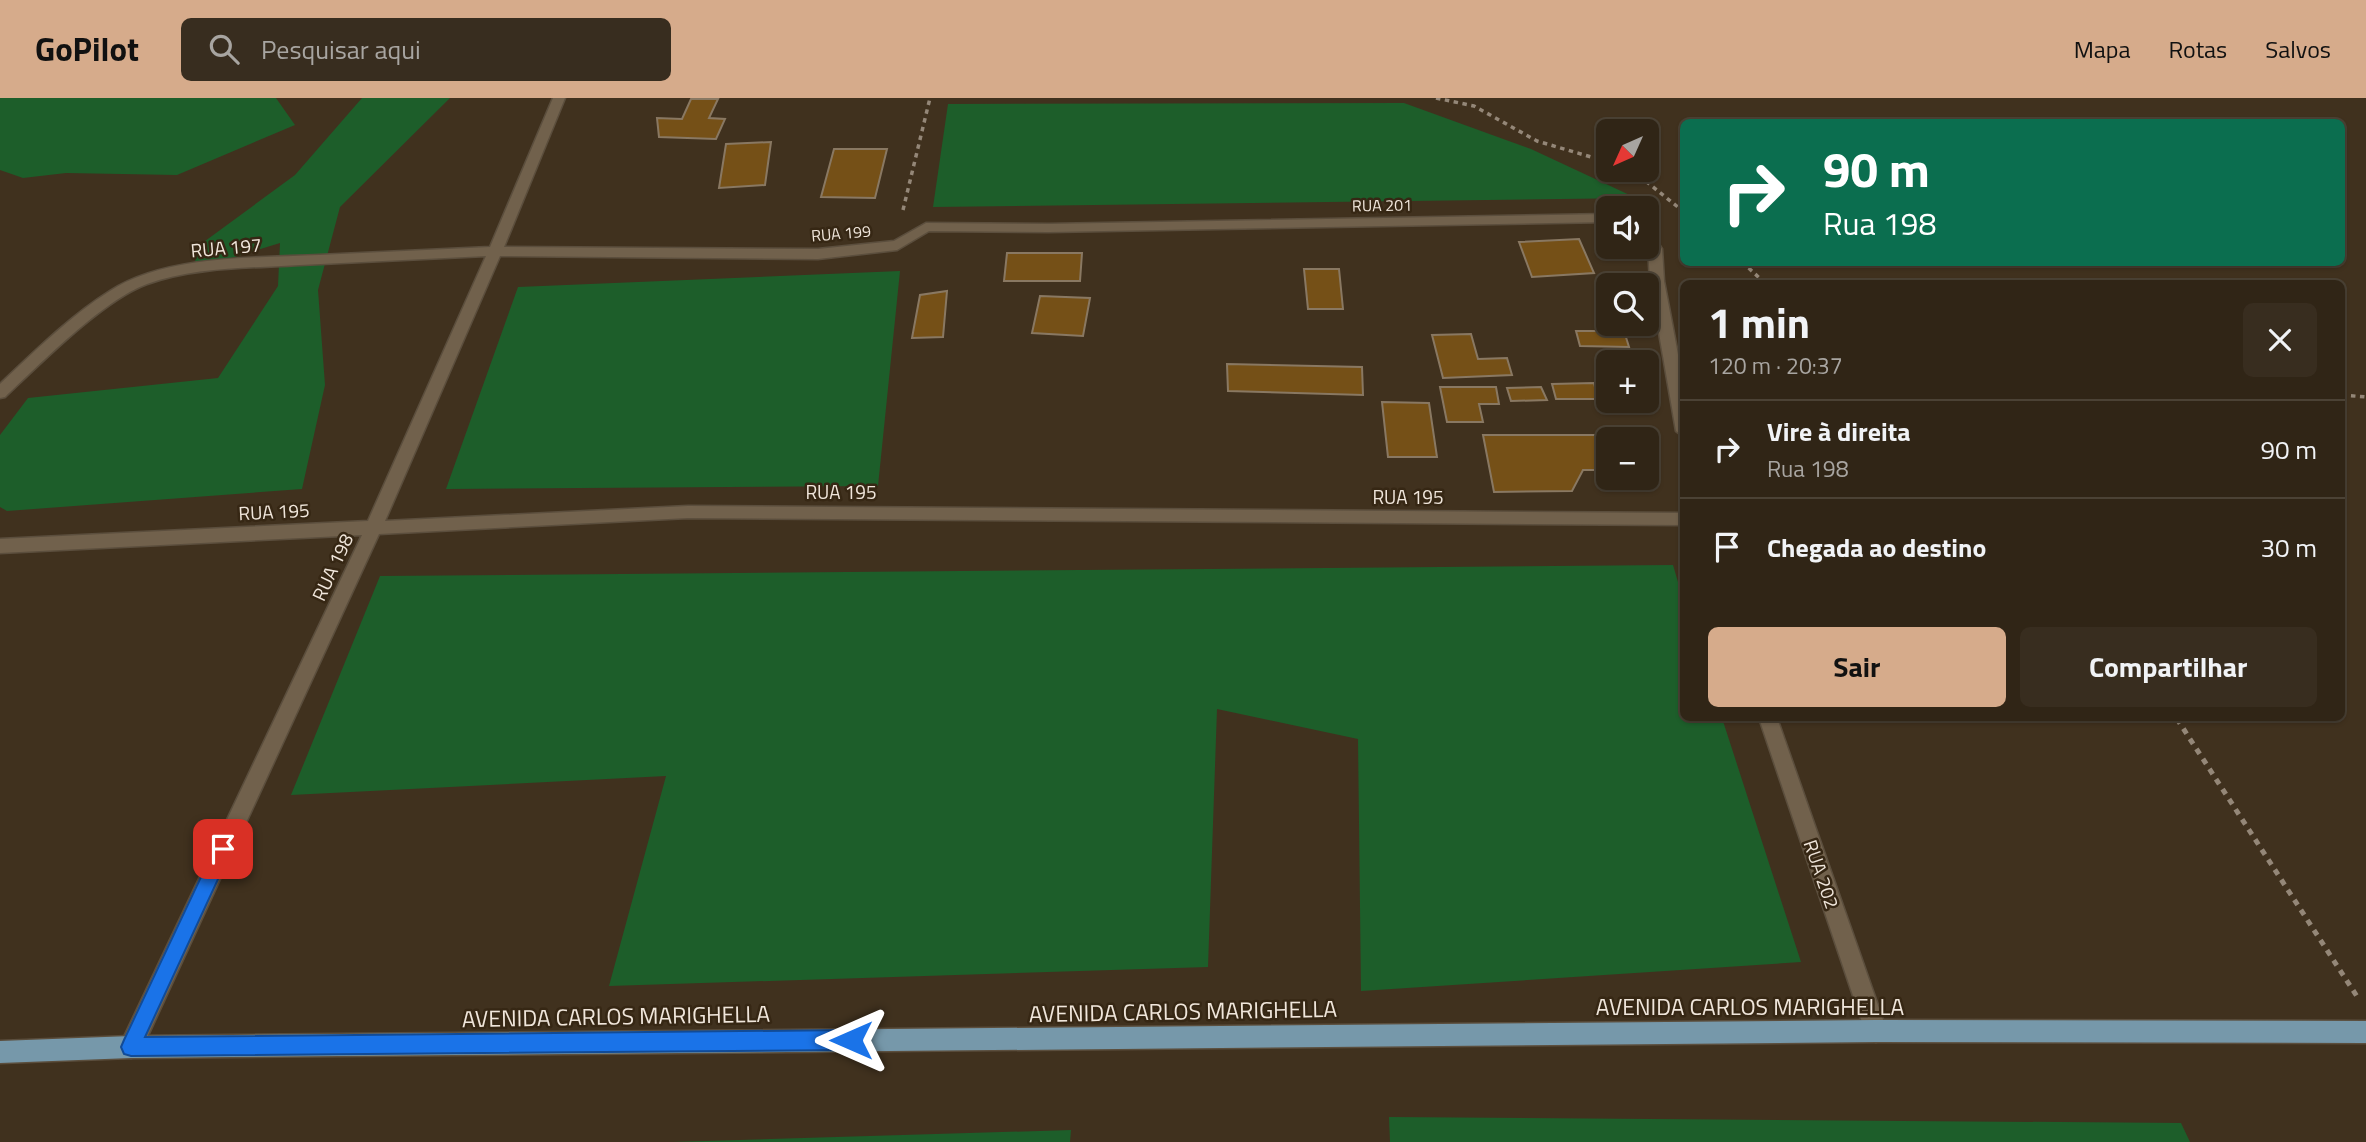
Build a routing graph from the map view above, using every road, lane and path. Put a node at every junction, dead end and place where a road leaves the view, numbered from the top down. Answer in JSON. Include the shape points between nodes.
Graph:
{"nodes":[{"id":1,"x":559,"y":98,"type":"edge"},
{"id":2,"x":930,"y":98,"type":"edge"},
{"id":3,"x":1436,"y":98,"type":"edge"},
{"id":4,"x":1596,"y":159,"type":"edge"},
{"id":5,"x":1647,"y":182,"type":"edge"},
{"id":6,"x":1680,"y":209,"type":"edge"},
{"id":7,"x":1596,"y":218,"type":"edge"},
{"id":8,"x":1183,"y":224,"type":"joint"},
{"id":9,"x":897,"y":245,"type":"junction"},
{"id":10,"x":497,"y":251,"type":"junction"},
{"id":11,"x":1656,"y":259,"type":"edge"},
{"id":12,"x":1746,"y":266,"type":"edge"},
{"id":13,"x":1762,"y":280,"type":"edge"},
{"id":14,"x":0,"y":393,"type":"edge"},
{"id":15,"x":2345,"y":394,"type":"edge"},
{"id":16,"x":2366,"y":397,"type":"edge"},
{"id":17,"x":1680,"y":409,"type":"edge"},
{"id":18,"x":1680,"y":519,"type":"edge"},
{"id":19,"x":374,"y":527,"type":"junction"},
{"id":20,"x":0,"y":546,"type":"edge"},
{"id":21,"x":1769,"y":721,"type":"edge"},
{"id":22,"x":2180,"y":721,"type":"edge"},
{"id":23,"x":2366,"y":1010,"type":"edge"},
{"id":24,"x":1876,"y":1031,"type":"junction"},
{"id":25,"x":2366,"y":1032,"type":"edge"},
{"id":26,"x":131,"y":1047,"type":"junction"},
{"id":27,"x":0,"y":1052,"type":"edge"}],
"edges":[{"from":1,"to":10,"type":"street","name":"RUA 198"},
{"from":2,"to":9,"type":"path"},
{"from":3,"to":4,"type":"path","via":[[1474,106],[1537,141]]},
{"from":5,"to":6,"type":"path"},
{"from":7,"to":8,"type":"street","name":"RUA 201"},
{"from":8,"to":9,"type":"street","name":"RUA 199","via":[[926,227]]},
{"from":9,"to":10,"type":"street","name":"RUA 199","via":[[818,254]]},
{"from":10,"to":14,"type":"street","name":"RUA 197","via":[[249,262],[141,281],[115,294]]},
{"from":10,"to":19,"type":"street","name":"RUA 198"},
{"from":11,"to":17,"type":"street"},
{"from":12,"to":13,"type":"path"},
{"from":15,"to":16,"type":"path"},
{"from":18,"to":19,"type":"street","name":"RUA 195","via":[[688,512]]},
{"from":19,"to":20,"type":"street","name":"RUA 195"},
{"from":19,"to":26,"type":"street","name":"RUA 198"},
{"from":21,"to":24,"type":"street","name":"RUA 202"},
{"from":22,"to":23,"type":"path"},
{"from":24,"to":25,"type":"main road","name":"AVENIDA CARLOS MARIGHELLA"},
{"from":24,"to":26,"type":"main road","name":"AVENIDA CARLOS MARIGHELLA"},
{"from":26,"to":27,"type":"main road","name":"AVENIDA CARLOS MARIGHELLA"}]}
